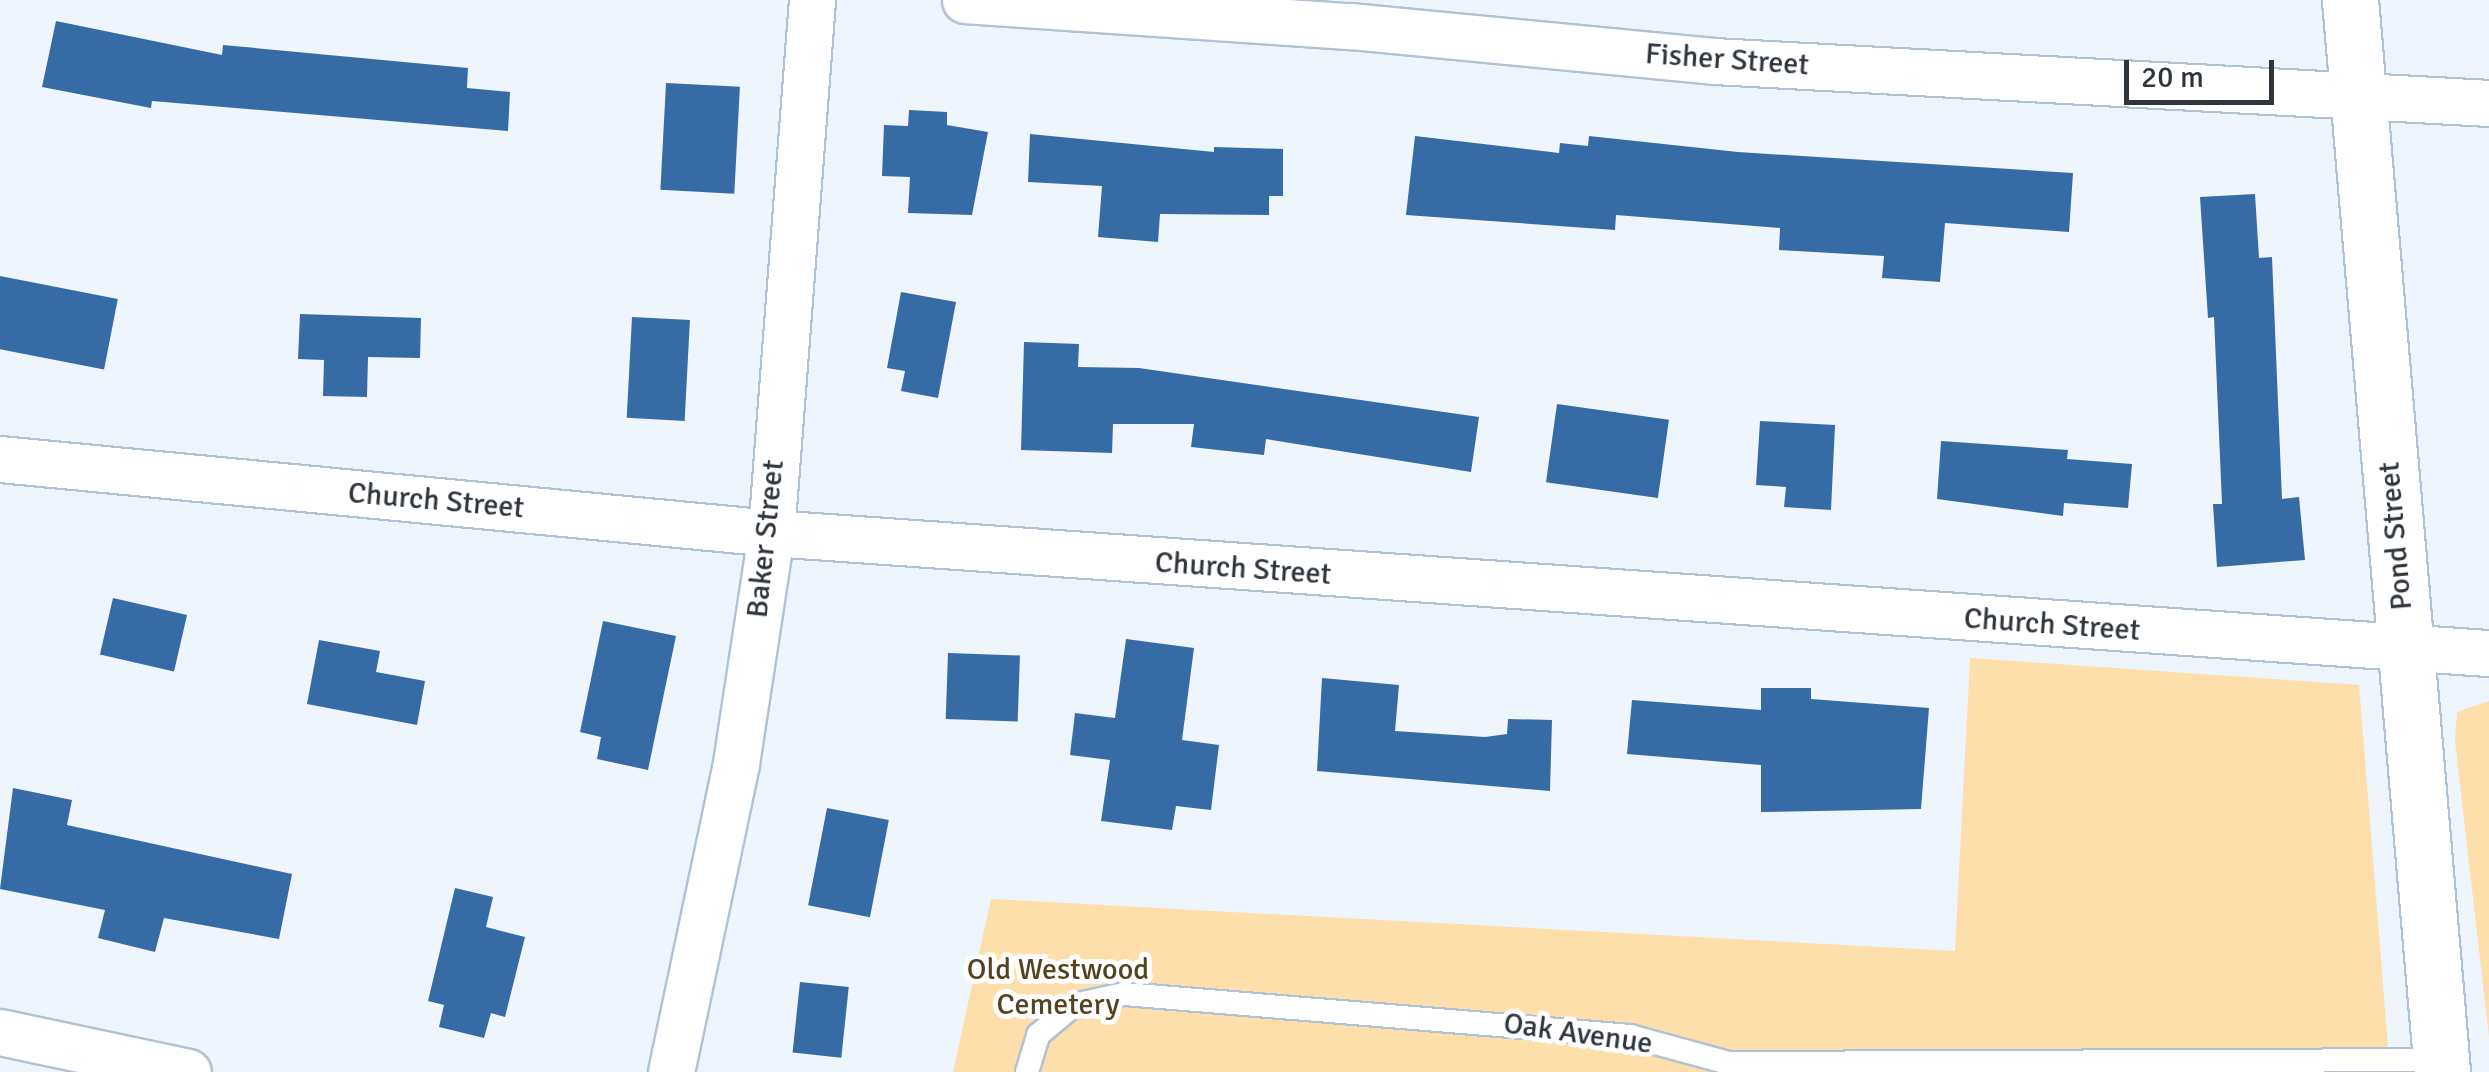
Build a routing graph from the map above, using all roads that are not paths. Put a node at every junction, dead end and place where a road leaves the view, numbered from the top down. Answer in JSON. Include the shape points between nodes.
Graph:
{"nodes":[{"id":1,"x":812,"y":0,"type":"edge"},
{"id":2,"x":965,"y":0,"type":"edge"},
{"id":3,"x":2350,"y":0,"type":"edge"},
{"id":4,"x":1352,"y":13,"type":"edge"},
{"id":5,"x":2358,"y":94,"type":"junction"},
{"id":6,"x":2489,"y":103,"type":"edge"},
{"id":7,"x":0,"y":460,"type":"edge"},
{"id":8,"x":771,"y":533,"type":"junction"},
{"id":9,"x":2406,"y":648,"type":"junction"},
{"id":10,"x":2489,"y":652,"type":"edge"},
{"id":11,"x":0,"y":1032,"type":"edge"},
{"id":12,"x":2442,"y":1066,"type":"edge"},
{"id":13,"x":1730,"y":1067,"type":"edge"},
{"id":14,"x":188,"y":1072,"type":"edge"},
{"id":15,"x":671,"y":1072,"type":"edge"},
{"id":16,"x":1026,"y":1072,"type":"edge"}],
"edges":[{"from":1,"to":8,"type":"street","name":"Baker Street"},
{"from":2,"to":4,"type":"street","name":"Fisher Street"},
{"from":3,"to":5,"type":"street","name":"Pond Street"},
{"from":4,"to":5,"type":"street","name":"Fisher Street","via":[[1714,61]]},
{"from":5,"to":6,"type":"street","name":"Fisher Street"},
{"from":5,"to":9,"type":"street","name":"Pond Street"},
{"from":7,"to":8,"type":"street","name":"Church Street"},
{"from":8,"to":9,"type":"street","name":"Church Street"},
{"from":8,"to":15,"type":"street","name":"Baker Street","via":[[736,763]]},
{"from":9,"to":10,"type":"street","name":"Church Street"},
{"from":9,"to":12,"type":"street","name":"Pond Street"},
{"from":11,"to":14,"type":"street"},
{"from":12,"to":13,"type":"lane","name":"Oak Avenue"},
{"from":13,"to":16,"type":"lane","name":"Oak Avenue","via":[[1630,1036],[1124,994],[1074,1005],[1038,1036]]}]}
